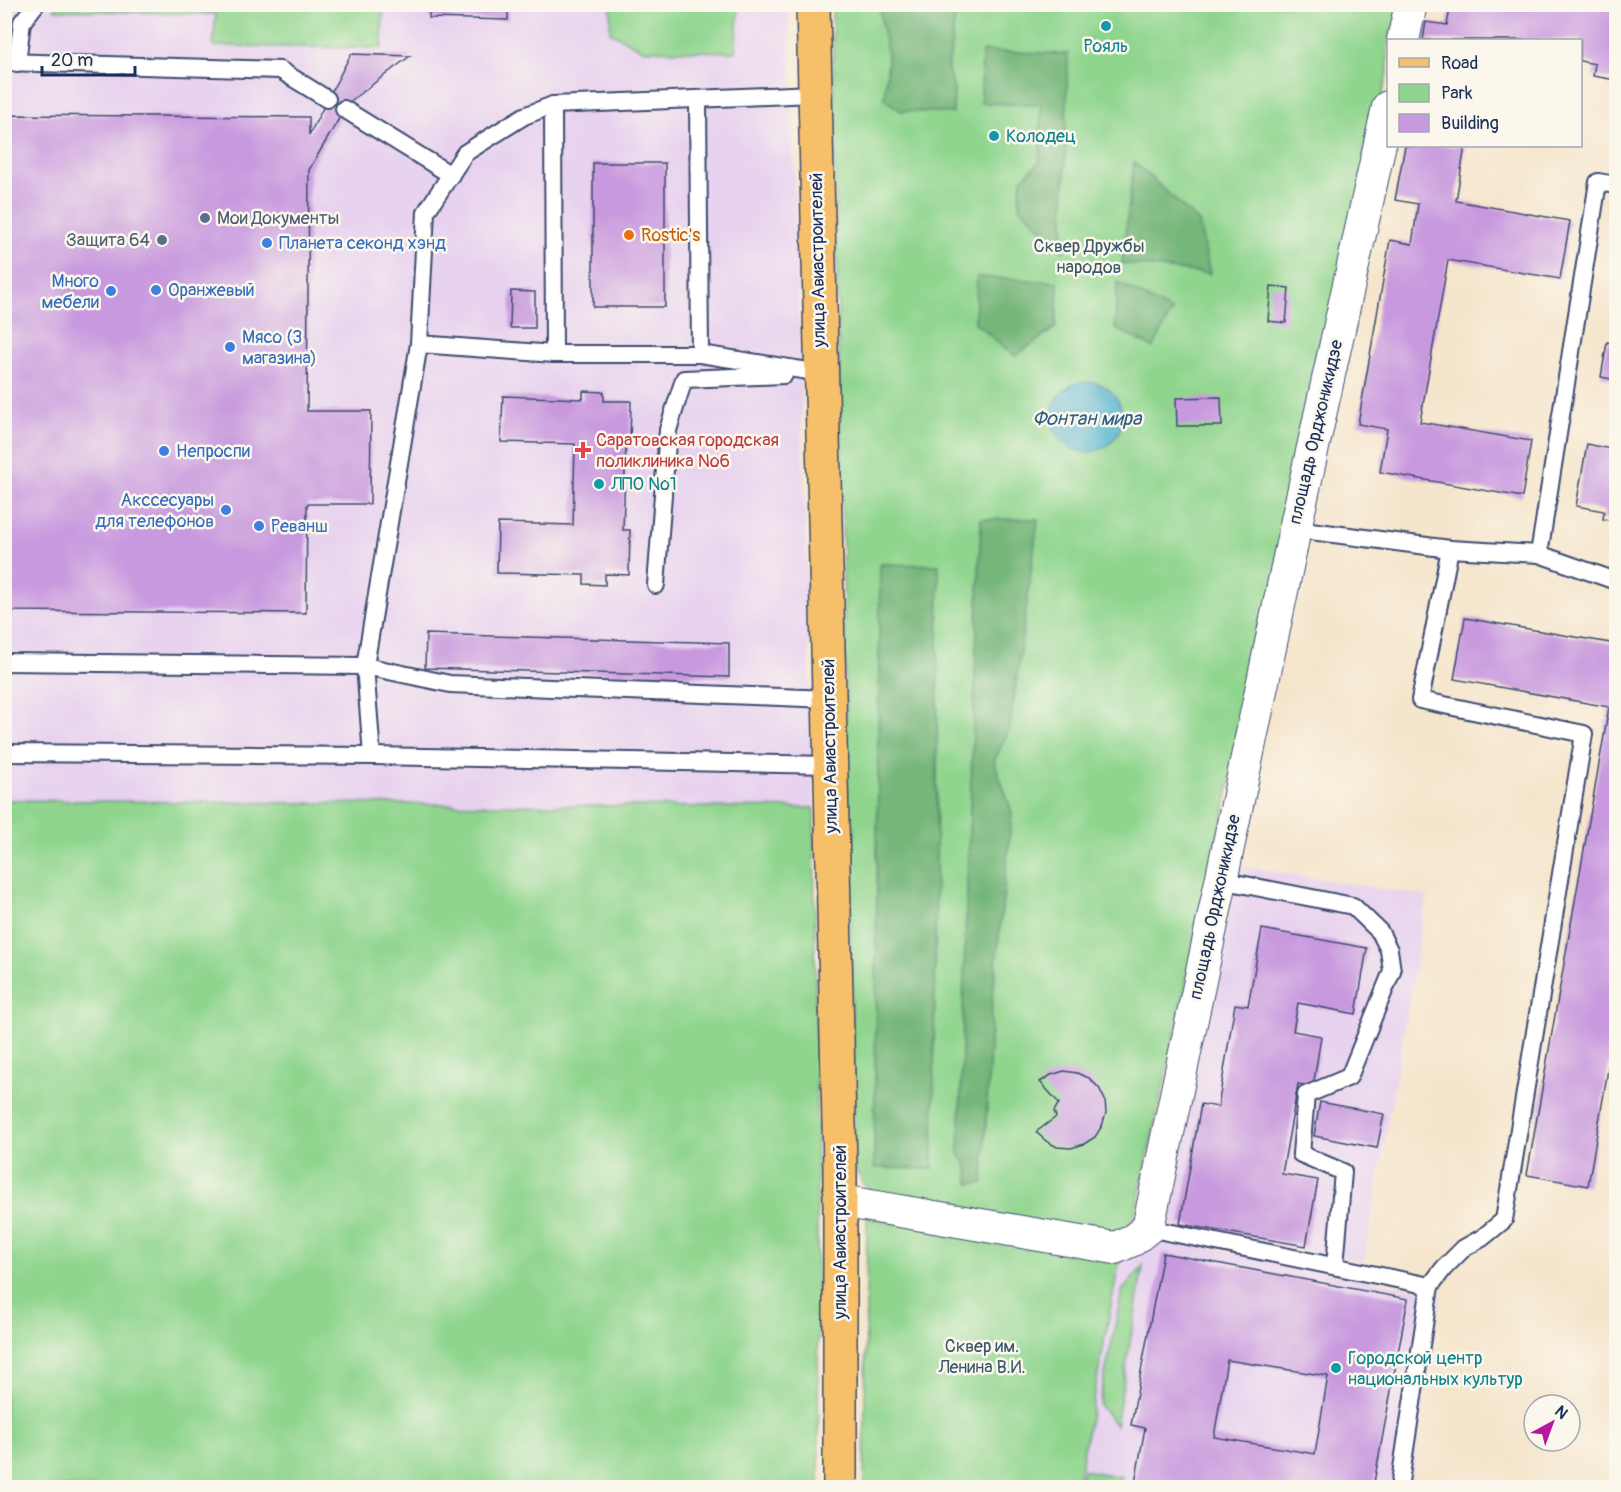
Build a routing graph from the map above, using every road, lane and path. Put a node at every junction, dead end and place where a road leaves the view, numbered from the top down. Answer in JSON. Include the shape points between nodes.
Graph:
{"nodes":[{"id":1,"x":36,"y":4,"type":"edge"},
{"id":2,"x":813,"y":4,"type":"edge"},
{"id":3,"x":1411,"y":4,"type":"edge"},
{"id":4,"x":1403,"y":39,"type":"edge"},
{"id":5,"x":11,"y":62,"type":"edge"},
{"id":6,"x":814,"y":94,"type":"junction"},
{"id":7,"x":327,"y":99,"type":"dead end"},
{"id":8,"x":698,"y":99,"type":"junction"},
{"id":9,"x":553,"y":105,"type":"junction"},
{"id":10,"x":344,"y":109,"type":"dead end"},
{"id":11,"x":1387,"y":116,"type":"edge"},
{"id":12,"x":451,"y":175,"type":"junction"},
{"id":13,"x":1617,"y":185,"type":"edge"},
{"id":14,"x":419,"y":344,"type":"junction"},
{"id":15,"x":554,"y":354,"type":"junction"},
{"id":16,"x":700,"y":354,"type":"junction"},
{"id":17,"x":821,"y":373,"type":"junction"},
{"id":18,"x":1295,"y":529,"type":"junction"},
{"id":19,"x":1450,"y":549,"type":"junction"},
{"id":20,"x":1539,"y":554,"type":"junction"},
{"id":21,"x":1617,"y":581,"type":"edge"},
{"id":22,"x":656,"y":585,"type":"dead end"},
{"id":23,"x":4,"y":662,"type":"edge"},
{"id":24,"x":365,"y":666,"type":"junction"},
{"id":25,"x":829,"y":699,"type":"junction"},
{"id":26,"x":4,"y":753,"type":"edge"},
{"id":27,"x":372,"y":756,"type":"junction"},
{"id":28,"x":831,"y":765,"type":"junction"},
{"id":29,"x":1220,"y":880,"type":"junction"},
{"id":30,"x":841,"y":1201,"type":"junction"},
{"id":31,"x":1148,"y":1228,"type":"junction"},
{"id":32,"x":1335,"y":1266,"type":"junction"},
{"id":33,"x":1430,"y":1286,"type":"junction"},
{"id":34,"x":840,"y":1488,"type":"edge"},
{"id":35,"x":1399,"y":1488,"type":"edge"}],
"edges":[{"from":1,"to":5,"type":"lane","via":[[22,22]]},
{"from":2,"to":6,"type":"main road","name":"улица Авиастроителей"},
{"from":3,"to":4,"type":"street"},
{"from":5,"to":7,"type":"lane","via":[[280,70]]},
{"from":6,"to":8,"type":"lane"},
{"from":6,"to":17,"type":"main road","name":"улица Авиастроителей"},
{"from":8,"to":9,"type":"lane"},
{"from":8,"to":16,"type":"lane"},
{"from":9,"to":12,"type":"lane","via":[[524,116],[465,153]]},
{"from":9,"to":15,"type":"lane"},
{"from":10,"to":12,"type":"lane"},
{"from":11,"to":18,"type":"street","name":"площадь Орджоникидзе"},
{"from":12,"to":14,"type":"lane","via":[[426,212]]},
{"from":13,"to":20,"type":"lane","via":[[1598,182]]},
{"from":14,"to":15,"type":"lane"},
{"from":14,"to":24,"type":"lane"},
{"from":15,"to":16,"type":"lane"},
{"from":16,"to":17,"type":"lane"},
{"from":17,"to":22,"type":"lane","via":[[684,380],[668,430]]},
{"from":17,"to":25,"type":"main road","name":"улица Авиастроителей"},
{"from":18,"to":19,"type":"lane"},
{"from":18,"to":29,"type":"street","name":"площадь Орджоникидзе"},
{"from":19,"to":20,"type":"lane"},
{"from":19,"to":33,"type":"lane","via":[[1420,700],[1584,734],[1504,1220],[1464,1248]]},
{"from":20,"to":21,"type":"lane"},
{"from":23,"to":24,"type":"lane"},
{"from":24,"to":25,"type":"lane","via":[[450,684]]},
{"from":24,"to":27,"type":"lane"},
{"from":25,"to":28,"type":"main road","name":"улица Авиастроителей"},
{"from":26,"to":27,"type":"lane"},
{"from":27,"to":28,"type":"lane"},
{"from":28,"to":30,"type":"main road","name":"улица Авиастроителей"},
{"from":29,"to":31,"type":"street","name":"площадь Орджоникидзе"},
{"from":29,"to":32,"type":"lane","via":[[1353,906],[1380,932],[1389,950],[1392,971],[1349,1077],[1306,1095],[1301,1154],[1342,1173]]},
{"from":30,"to":31,"type":"street","via":[[1114,1248]]},
{"from":30,"to":34,"type":"main road","name":"улица Авиастроителей"},
{"from":31,"to":32,"type":"lane"},
{"from":32,"to":33,"type":"lane"},
{"from":33,"to":35,"type":"lane"}]}
